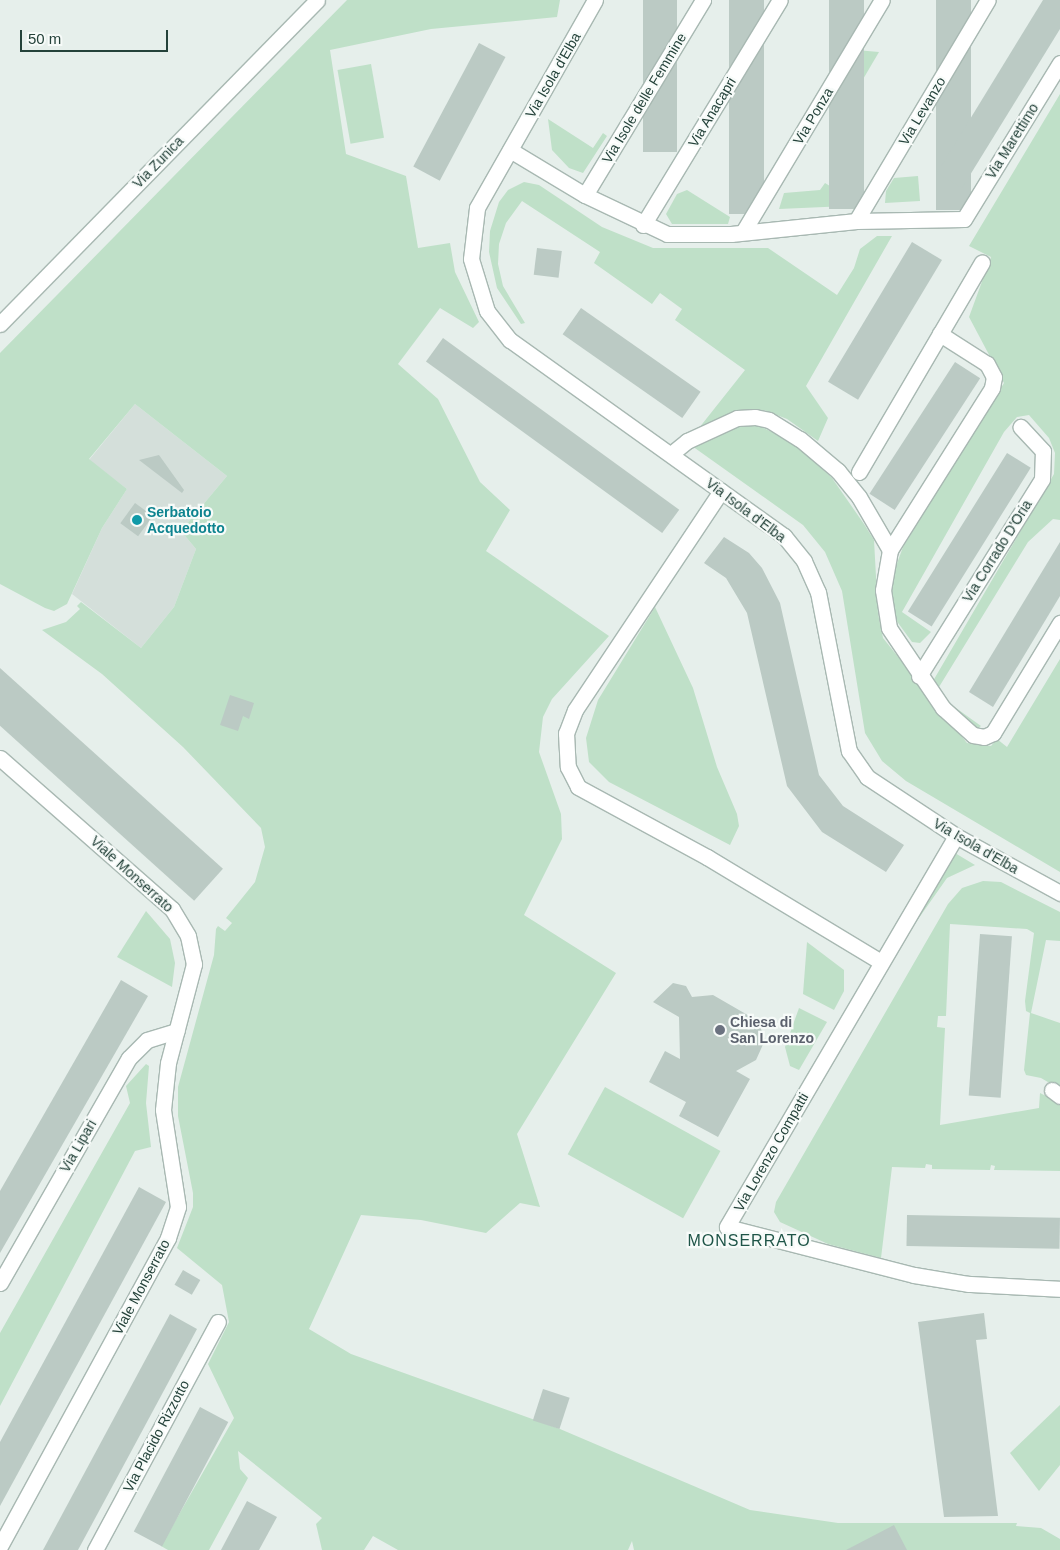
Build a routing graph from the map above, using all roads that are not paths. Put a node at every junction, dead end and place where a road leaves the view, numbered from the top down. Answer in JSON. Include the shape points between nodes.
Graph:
{"nodes":[{"id":1,"x":317,"y":0,"type":"edge"},
{"id":2,"x":596,"y":0,"type":"edge"},
{"id":3,"x":703,"y":0,"type":"edge"},
{"id":4,"x":780,"y":0,"type":"edge"},
{"id":5,"x":882,"y":0,"type":"edge"},
{"id":6,"x":988,"y":0,"type":"edge"},
{"id":7,"x":1060,"y":63,"type":"edge"},
{"id":8,"x":510,"y":150,"type":"junction"},
{"id":9,"x":585,"y":195,"type":"junction"},
{"id":10,"x":856,"y":221,"type":"junction"},
{"id":11,"x":644,"y":225,"type":"junction"},
{"id":12,"x":743,"y":232,"type":"junction"},
{"id":13,"x":982,"y":262,"type":"dead end"},
{"id":14,"x":0,"y":324,"type":"edge"},
{"id":15,"x":940,"y":334,"type":"junction"},
{"id":16,"x":1021,"y":427,"type":"dead end"},
{"id":17,"x":671,"y":454,"type":"junction"},
{"id":18,"x":859,"y":472,"type":"dead end"},
{"id":19,"x":721,"y":491,"type":"junction"},
{"id":20,"x":890,"y":550,"type":"junction"},
{"id":21,"x":1060,"y":623,"type":"edge"},
{"id":22,"x":919,"y":676,"type":"junction"},
{"id":23,"x":0,"y":758,"type":"edge"},
{"id":24,"x":956,"y":836,"type":"junction"},
{"id":25,"x":1060,"y":893,"type":"edge"},
{"id":26,"x":881,"y":962,"type":"junction"},
{"id":27,"x":177,"y":1031,"type":"junction"},
{"id":28,"x":0,"y":1283,"type":"edge"},
{"id":29,"x":1060,"y":1289,"type":"edge"},
{"id":30,"x":218,"y":1322,"type":"dead end"},
{"id":31,"x":0,"y":1546,"type":"edge"},
{"id":32,"x":95,"y":1550,"type":"edge"}],
"edges":[{"from":1,"to":14,"type":"street","name":"Via Zunica"},
{"from":2,"to":8,"type":"street","name":"Via Isola d'Elba"},
{"from":3,"to":9,"type":"street","name":"Via Isole delle Femmine"},
{"from":4,"to":11,"type":"street","name":"Via Anacapri"},
{"from":5,"to":12,"type":"street","name":"Via Ponza"},
{"from":6,"to":10,"type":"street","name":"Via Levanzo"},
{"from":7,"to":10,"type":"street","name":"Via Marettimo","via":[[964,219]]},
{"from":8,"to":9,"type":"street"},
{"from":8,"to":17,"type":"street","name":"Via Isola d'Elba","via":[[478,208],[470,242],[473,276],[487,311],[510,340]]},
{"from":9,"to":11,"type":"street"},
{"from":10,"to":12,"type":"street"},
{"from":11,"to":12,"type":"street","via":[[667,234]]},
{"from":13,"to":15,"type":"street"},
{"from":15,"to":18,"type":"street"},
{"from":15,"to":20,"type":"street","via":[[988,364],[994,377],[992,388]]},
{"from":16,"to":22,"type":"street","name":"Via Corrado D'Oria","via":[[1043,451],[1042,478]]},
{"from":17,"to":19,"type":"street","name":"Via Isola d'Elba"},
{"from":17,"to":20,"type":"street","via":[[687,442],[737,418],[769,420],[800,439],[838,471],[870,514]]},
{"from":19,"to":24,"type":"street","name":"Via Isola d'Elba","via":[[784,536],[804,561],[826,624],[849,751],[867,777],[889,795]]},
{"from":19,"to":26,"type":"street","via":[[575,710],[566,733],[568,767],[578,787],[707,857]]},
{"from":20,"to":22,"type":"street","via":[[883,590],[886,616]]},
{"from":21,"to":22,"type":"street","via":[[989,736],[978,737],[968,732]]},
{"from":23,"to":27,"type":"street","name":"Viale Monserrato","via":[[161,899],[182,922],[194,964]]},
{"from":24,"to":25,"type":"street","name":"Via Isola d'Elba"},
{"from":24,"to":26,"type":"street","name":"Via Lorenzo Compatti"},
{"from":26,"to":29,"type":"street","name":"Via Lorenzo Compatti","via":[[727,1227],[914,1275],[968,1284]]},
{"from":27,"to":28,"type":"street","name":"Via Lipari","via":[[148,1040],[129,1058]]},
{"from":27,"to":31,"type":"street","name":"Viale Monserrato","via":[[168,1063],[163,1110],[178,1206],[168,1238]]},
{"from":30,"to":32,"type":"street","name":"Via Placido Rizzotto"}]}
